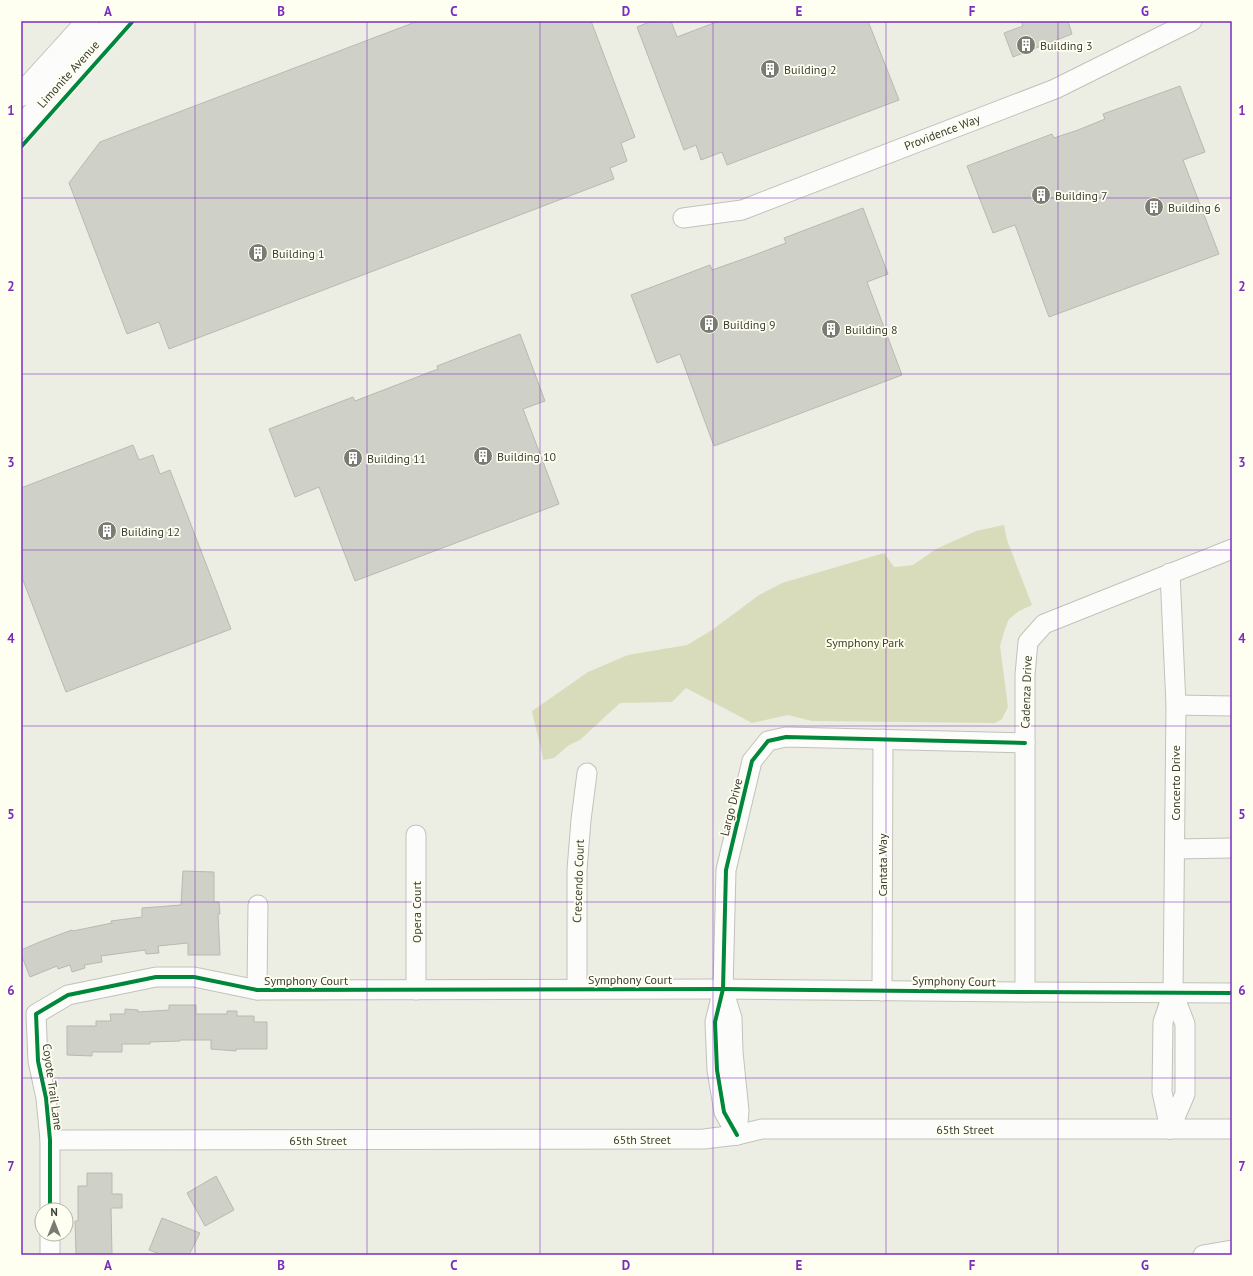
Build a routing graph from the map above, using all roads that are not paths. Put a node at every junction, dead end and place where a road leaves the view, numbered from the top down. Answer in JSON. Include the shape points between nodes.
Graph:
{"nodes":[{"id":1,"x":88,"y":21,"type":"edge"},
{"id":2,"x":116,"y":21,"type":"edge"},
{"id":3,"x":1192,"y":21,"type":"edge"},
{"id":4,"x":21,"y":95,"type":"edge"},
{"id":5,"x":21,"y":127,"type":"edge"},
{"id":6,"x":683,"y":218,"type":"dead end"},
{"id":7,"x":1232,"y":549,"type":"edge"},
{"id":8,"x":1170,"y":573,"type":"junction"},
{"id":9,"x":1176,"y":705,"type":"junction"},
{"id":10,"x":1232,"y":706,"type":"edge"},
{"id":11,"x":883,"y":739,"type":"junction"},
{"id":12,"x":1025,"y":743,"type":"junction"},
{"id":13,"x":587,"y":773,"type":"dead end"},
{"id":14,"x":416,"y":835,"type":"dead end"},
{"id":15,"x":1232,"y":848,"type":"edge"},
{"id":16,"x":1175,"y":849,"type":"junction"},
{"id":17,"x":258,"y":905,"type":"dead end"},
{"id":18,"x":577,"y":989,"type":"junction"},
{"id":19,"x":723,"y":989,"type":"junction"},
{"id":20,"x":257,"y":990,"type":"junction"},
{"id":21,"x":416,"y":990,"type":"junction"},
{"id":22,"x":882,"y":991,"type":"junction"},
{"id":23,"x":1025,"y":992,"type":"junction"},
{"id":24,"x":1173,"y":993,"type":"junction"},
{"id":25,"x":1232,"y":993,"type":"edge"},
{"id":26,"x":36,"y":1014,"type":"joint"},
{"id":27,"x":1170,"y":1129,"type":"junction"},
{"id":28,"x":1232,"y":1130,"type":"edge"},
{"id":29,"x":737,"y":1135,"type":"junction"},
{"id":30,"x":50,"y":1140,"type":"junction"},
{"id":31,"x":50,"y":1202,"type":"edge"},
{"id":32,"x":50,"y":1242,"type":"edge"},
{"id":33,"x":1232,"y":1250,"type":"edge"},
{"id":34,"x":50,"y":1255,"type":"edge"},
{"id":35,"x":1203,"y":1255,"type":"edge"}],
"edges":[{"from":1,"to":4,"type":"main road","name":"Limonite Avenue"},
{"from":2,"to":5,"type":"main road","name":"Limonite Avenue"},
{"from":3,"to":6,"type":"street","name":"Providence Way","via":[[1055,89],[742,210]]},
{"from":7,"to":8,"type":"street","name":"Cadenza Drive"},
{"from":8,"to":9,"type":"street","name":"Concerto Drive"},
{"from":8,"to":12,"type":"street","name":"Cadenza Drive","via":[[1044,624],[1028,642],[1025,675]]},
{"from":9,"to":10,"type":"street"},
{"from":9,"to":16,"type":"street","name":"Concerto Drive"},
{"from":11,"to":12,"type":"street","name":"Largo Drive"},
{"from":11,"to":19,"type":"street","name":"Largo Drive","via":[[786,736],[768,741],[752,761],[726,870]]},
{"from":11,"to":22,"type":"street","name":"Cantata Way"},
{"from":12,"to":23,"type":"street","name":"Cadenza Drive"},
{"from":13,"to":18,"type":"street","name":"Crescendo Court","via":[[577,870]]},
{"from":14,"to":21,"type":"street","name":"Opera Court"},
{"from":15,"to":16,"type":"street"},
{"from":16,"to":24,"type":"street","name":"Concerto Drive"},
{"from":17,"to":20,"type":"street"},
{"from":18,"to":19,"type":"street","name":"Symphony Court"},
{"from":18,"to":21,"type":"street","name":"Symphony Court"},
{"from":19,"to":22,"type":"street","name":"Symphony Court"},
{"from":19,"to":29,"type":"street","name":"Largo Drive","via":[[732,1018],[739,1111]]},
{"from":20,"to":21,"type":"street","name":"Symphony Court"},
{"from":20,"to":26,"type":"street","name":"Symphony Court","via":[[194,977],[156,977],[68,995]]},
{"from":22,"to":23,"type":"street","name":"Symphony Court"},
{"from":23,"to":24,"type":"street","name":"Symphony Court"},
{"from":24,"to":25,"type":"street","name":"Symphony Court"},
{"from":24,"to":27,"type":"street","name":"Concerto Drive","via":[[1163,1022],[1162,1092]]},
{"from":26,"to":30,"type":"street","name":"Coyote Trail Lane","via":[[38,1061],[46,1098]]},
{"from":27,"to":28,"type":"street","name":"65th Street"},
{"from":27,"to":29,"type":"street","name":"65th Street","via":[[762,1129]]},
{"from":29,"to":30,"type":"street","name":"65th Street","via":[[704,1139]]},
{"from":30,"to":31,"type":"street","name":"Coyote Trail Lane"},
{"from":32,"to":34,"type":"street"},
{"from":33,"to":35,"type":"street"}]}
